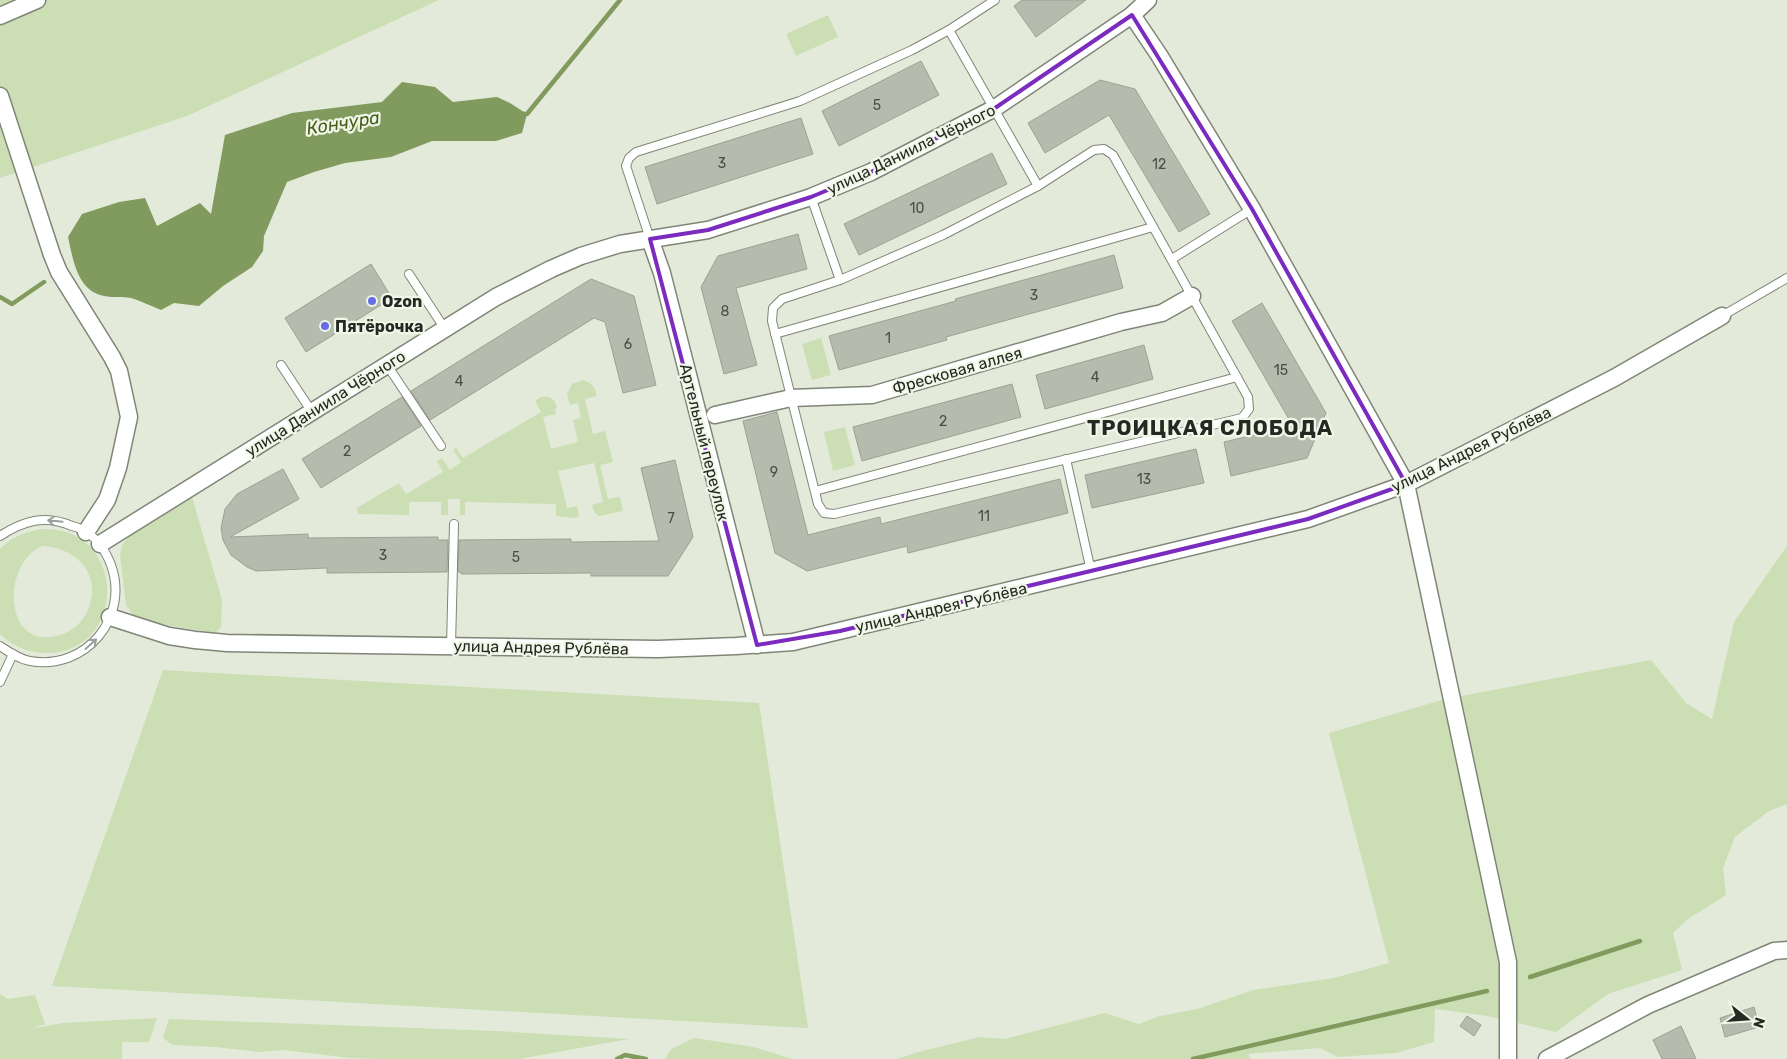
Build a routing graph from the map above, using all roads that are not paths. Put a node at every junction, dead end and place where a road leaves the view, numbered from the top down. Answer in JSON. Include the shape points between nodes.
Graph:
{"nodes":[{"id":1,"x":37,"y":0,"type":"edge"},
{"id":2,"x":995,"y":0,"type":"edge"},
{"id":3,"x":1148,"y":0,"type":"edge"},
{"id":4,"x":1132,"y":15,"type":"junction"},
{"id":5,"x":0,"y":16,"type":"edge"},
{"id":6,"x":949,"y":30,"type":"junction"},
{"id":7,"x":0,"y":96,"type":"edge"},
{"id":8,"x":995,"y":108,"type":"junction"},
{"id":9,"x":1038,"y":186,"type":"junction"},
{"id":10,"x":811,"y":197,"type":"junction"},
{"id":11,"x":1252,"y":209,"type":"junction"},
{"id":12,"x":1153,"y":227,"type":"junction"},
{"id":13,"x":650,"y":239,"type":"junction"},
{"id":14,"x":1172,"y":259,"type":"junction"},
{"id":15,"x":409,"y":274,"type":"dead end"},
{"id":16,"x":1787,"y":278,"type":"edge"},
{"id":17,"x":840,"y":280,"type":"junction"},
{"id":18,"x":1192,"y":296,"type":"junction"},
{"id":19,"x":1722,"y":316,"type":"joint"},
{"id":20,"x":445,"y":329,"type":"junction"},
{"id":21,"x":775,"y":334,"type":"junction"},
{"id":22,"x":281,"y":365,"type":"dead end"},
{"id":23,"x":387,"y":365,"type":"junction"},
{"id":24,"x":1237,"y":377,"type":"junction"},
{"id":25,"x":791,"y":398,"type":"junction"},
{"id":26,"x":312,"y":412,"type":"junction"},
{"id":27,"x":715,"y":415,"type":"dead end"},
{"id":28,"x":441,"y":446,"type":"dead end"},
{"id":29,"x":1066,"y":459,"type":"junction"},
{"id":30,"x":1406,"y":484,"type":"junction"},
{"id":31,"x":815,"y":491,"type":"junction"},
{"id":32,"x":454,"y":524,"type":"dead end"},
{"id":33,"x":86,"y":532,"type":"junction"},
{"id":34,"x":0,"y":536,"type":"edge"},
{"id":35,"x":100,"y":544,"type":"junction"},
{"id":36,"x":1091,"y":571,"type":"junction"},
{"id":37,"x":110,"y":617,"type":"junction"},
{"id":38,"x":757,"y":645,"type":"junction"},
{"id":39,"x":0,"y":646,"type":"edge"},
{"id":40,"x":451,"y":646,"type":"junction"},
{"id":41,"x":13,"y":654,"type":"junction"},
{"id":42,"x":0,"y":682,"type":"edge"},
{"id":43,"x":1787,"y":950,"type":"edge"},
{"id":44,"x":1508,"y":1059,"type":"edge"},
{"id":45,"x":1547,"y":1059,"type":"edge"}],
"edges":[{"from":1,"to":5,"type":"street"},
{"from":2,"to":6,"type":"lane"},
{"from":3,"to":4,"type":"street","name":"улица Даниила Чёрного"},
{"from":4,"to":8,"type":"street","name":"улица Даниила Чёрного"},
{"from":4,"to":11,"type":"street"},
{"from":6,"to":8,"type":"lane"},
{"from":6,"to":13,"type":"lane","via":[[800,101],[636,152],[626,166]]},
{"from":7,"to":33,"type":"street","via":[[59,272],[119,371],[130,417],[107,500]]},
{"from":8,"to":9,"type":"lane"},
{"from":8,"to":10,"type":"street","name":"улица Даниила Чёрного","via":[[871,172]]},
{"from":9,"to":12,"type":"lane","via":[[1094,150],[1104,149],[1113,155]]},
{"from":9,"to":17,"type":"lane","via":[[942,235]]},
{"from":10,"to":13,"type":"street","name":"улица Даниила Чёрного","via":[[708,230]]},
{"from":10,"to":17,"type":"lane"},
{"from":11,"to":14,"type":"lane"},
{"from":11,"to":30,"type":"street"},
{"from":12,"to":14,"type":"lane"},
{"from":12,"to":21,"type":"lane"},
{"from":13,"to":20,"type":"street","name":"улица Даниила Чёрного","via":[[580,256],[496,297]]},
{"from":13,"to":38,"type":"street","name":"Артельный переулок","via":[[662,273]]},
{"from":14,"to":18,"type":"lane"},
{"from":15,"to":20,"type":"lane"},
{"from":16,"to":19,"type":"lane"},
{"from":17,"to":21,"type":"lane","via":[[782,299],[773,308]]},
{"from":18,"to":24,"type":"lane"},
{"from":18,"to":25,"type":"street","name":"Фресковая аллея","via":[[1162,313],[872,395]]},
{"from":19,"to":30,"type":"street","name":"улица Андрея Рублёва","via":[[1614,378]]},
{"from":20,"to":23,"type":"street","name":"улица Даниила Чёрного"},
{"from":21,"to":25,"type":"lane"},
{"from":22,"to":26,"type":"lane"},
{"from":23,"to":26,"type":"street","name":"улица Даниила Чёрного"},
{"from":23,"to":28,"type":"lane"},
{"from":24,"to":29,"type":"lane","via":[[1248,398],[1249,409],[1242,418]]},
{"from":24,"to":31,"type":"lane"},
{"from":25,"to":27,"type":"street","name":"Фресковая аллея"},
{"from":25,"to":31,"type":"lane"},
{"from":26,"to":35,"type":"street","name":"улица Даниила Чёрного"},
{"from":29,"to":31,"type":"lane","via":[[834,514],[824,513]]},
{"from":29,"to":36,"type":"lane"},
{"from":30,"to":36,"type":"street","name":"улица Андрея Рублёва","via":[[1308,519]]},
{"from":30,"to":44,"type":"street","via":[[1508,962]]},
{"from":32,"to":40,"type":"lane"},
{"from":33,"to":34,"type":"lane","one_way":true,"via":[[63,522],[40,520],[17,525]]},
{"from":33,"to":35,"type":"lane"},
{"from":35,"to":37,"type":"lane","via":[[114,574],[116,592]]},
{"from":36,"to":38,"type":"street","name":"улица Андрея Рублёва","via":[[812,638]]},
{"from":37,"to":40,"type":"street","name":"улица Андрея Рублёва","via":[[169,636],[227,643]]},
{"from":41,"to":37,"type":"lane","one_way":true,"via":[[29,661],[65,659],[96,641]]},
{"from":38,"to":40,"type":"street","name":"улица Андрея Рублёва","via":[[658,649]]},
{"from":39,"to":41,"type":"lane"},
{"from":41,"to":42,"type":"lane"},
{"from":43,"to":45,"type":"street","via":[[1774,951],[1648,1004]]}]}
